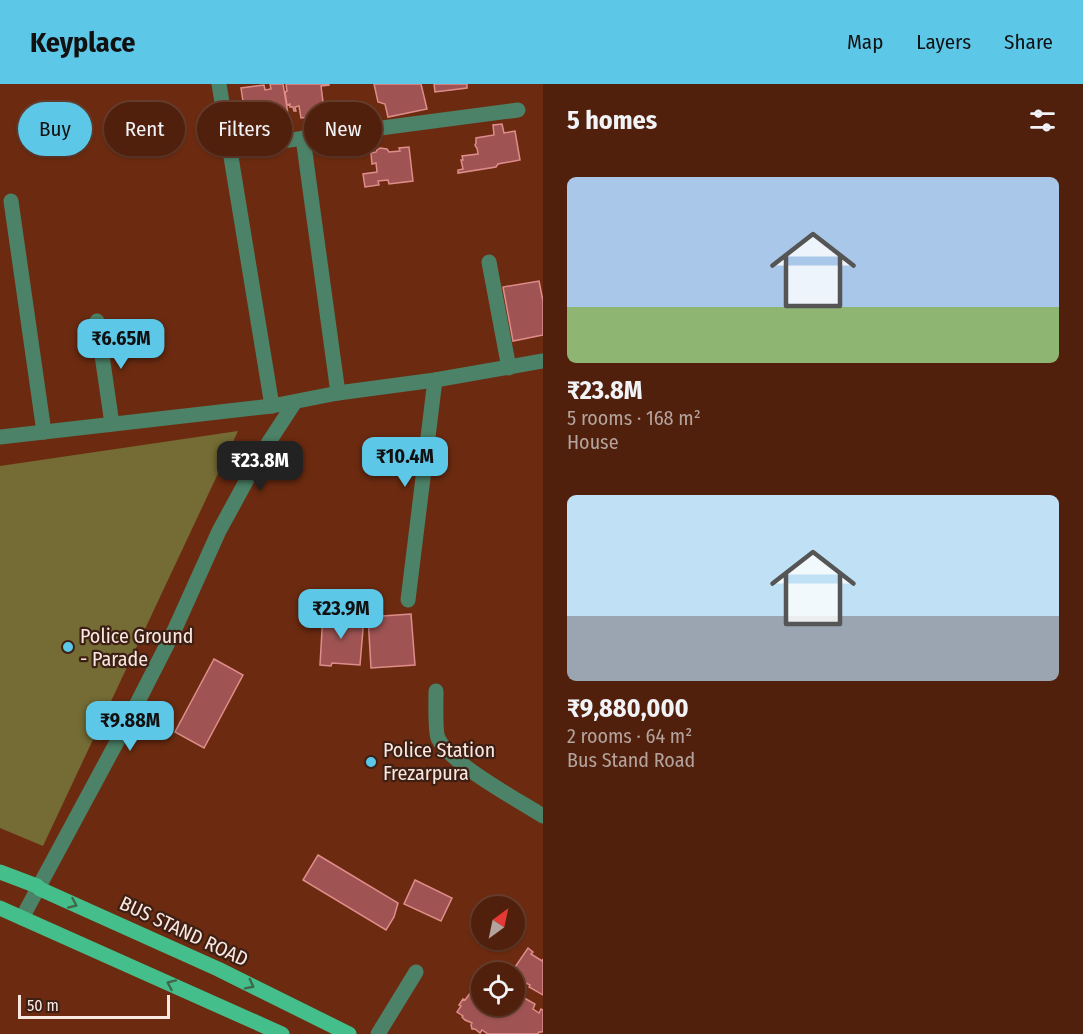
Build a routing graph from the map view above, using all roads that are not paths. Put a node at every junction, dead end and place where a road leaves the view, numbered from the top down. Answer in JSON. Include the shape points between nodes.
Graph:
{"nodes":[{"id":1,"x":219,"y":84,"type":"edge"},
{"id":2,"x":222,"y":102,"type":"edge"},
{"id":3,"x":518,"y":110,"type":"dead end"},
{"id":4,"x":303,"y":138,"type":"junction"},
{"id":5,"x":292,"y":140,"type":"edge"},
{"id":6,"x":231,"y":156,"type":"edge"},
{"id":7,"x":10,"y":201,"type":"dead end"},
{"id":8,"x":489,"y":262,"type":"dead end"},
{"id":9,"x":97,"y":321,"type":"dead end"},
{"id":10,"x":543,"y":361,"type":"edge"},
{"id":11,"x":509,"y":368,"type":"junction"},
{"id":12,"x":435,"y":380,"type":"junction"},
{"id":13,"x":338,"y":393,"type":"junction"},
{"id":14,"x":295,"y":402,"type":"junction"},
{"id":15,"x":272,"y":406,"type":"junction"},
{"id":16,"x":112,"y":424,"type":"junction"},
{"id":17,"x":44,"y":432,"type":"junction"},
{"id":18,"x":0,"y":437,"type":"edge"},
{"id":19,"x":408,"y":600,"type":"dead end"},
{"id":20,"x":436,"y":691,"type":"dead end"},
{"id":21,"x":543,"y":816,"type":"edge"},
{"id":22,"x":0,"y":872,"type":"edge"},
{"id":23,"x":38,"y":886,"type":"junction"},
{"id":24,"x":0,"y":908,"type":"edge"},
{"id":25,"x":22,"y":918,"type":"junction"},
{"id":26,"x":416,"y":972,"type":"dead end"},
{"id":27,"x":282,"y":1034,"type":"edge"},
{"id":28,"x":349,"y":1034,"type":"edge"},
{"id":29,"x":378,"y":1034,"type":"edge"}],
"edges":[{"from":1,"to":2,"type":"street"},
{"from":3,"to":4,"type":"street"},
{"from":4,"to":5,"type":"street"},
{"from":4,"to":13,"type":"street"},
{"from":6,"to":15,"type":"street"},
{"from":7,"to":17,"type":"street"},
{"from":8,"to":11,"type":"street"},
{"from":9,"to":16,"type":"street"},
{"from":10,"to":11,"type":"street"},
{"from":11,"to":12,"type":"street"},
{"from":12,"to":13,"type":"street"},
{"from":12,"to":19,"type":"street"},
{"from":13,"to":14,"type":"street"},
{"from":14,"to":15,"type":"street"},
{"from":14,"to":23,"type":"street","via":[[219,531],[142,694]]},
{"from":15,"to":16,"type":"street"},
{"from":16,"to":17,"type":"street"},
{"from":17,"to":18,"type":"street"},
{"from":20,"to":21,"type":"street","via":[[438,737],[449,753]]},
{"from":22,"to":23,"type":"main road","name":"BUS STAND ROAD"},
{"from":23,"to":25,"type":"street"},
{"from":23,"to":28,"type":"main road","name":"BUS STAND ROAD","one_way":true},
{"from":24,"to":25,"type":"main road"},
{"from":27,"to":25,"type":"main road","one_way":true},
{"from":26,"to":29,"type":"street"}]}
